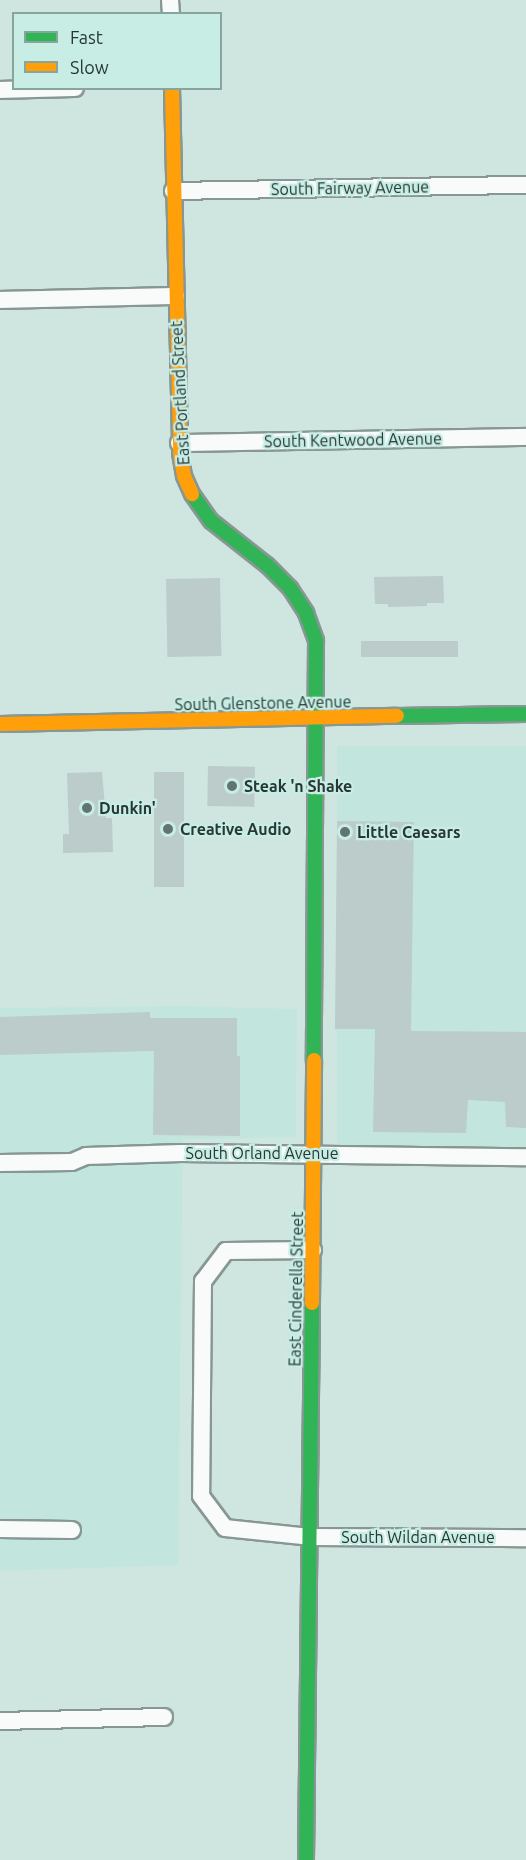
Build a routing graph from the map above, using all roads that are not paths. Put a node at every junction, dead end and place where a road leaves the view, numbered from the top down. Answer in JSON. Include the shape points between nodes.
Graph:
{"nodes":[{"id":1,"x":172,"y":90,"type":"edge"},
{"id":2,"x":526,"y":185,"type":"edge"},
{"id":3,"x":173,"y":191,"type":"junction"},
{"id":4,"x":176,"y":296,"type":"junction"},
{"id":5,"x":0,"y":300,"type":"edge"},
{"id":6,"x":526,"y":437,"type":"edge"},
{"id":7,"x":180,"y":443,"type":"junction"},
{"id":8,"x":526,"y":714,"type":"edge"},
{"id":9,"x":318,"y":718,"type":"junction"},
{"id":10,"x":0,"y":724,"type":"edge"},
{"id":11,"x":314,"y":1155,"type":"junction"},
{"id":12,"x":526,"y":1157,"type":"edge"},
{"id":13,"x":0,"y":1163,"type":"edge"},
{"id":14,"x":313,"y":1250,"type":"junction"},
{"id":15,"x":0,"y":1529,"type":"edge"},
{"id":16,"x":72,"y":1530,"type":"dead end"},
{"id":17,"x":309,"y":1537,"type":"junction"},
{"id":18,"x":526,"y":1538,"type":"edge"},
{"id":19,"x":164,"y":1717,"type":"dead end"},
{"id":20,"x":0,"y":1721,"type":"edge"},
{"id":21,"x":306,"y":1860,"type":"edge"}],
"edges":[{"from":1,"to":3,"type":"street","name":"East Portland Street"},
{"from":2,"to":3,"type":"street","name":"South Fairway Avenue"},
{"from":3,"to":4,"type":"street","name":"East Portland Street"},
{"from":4,"to":5,"type":"street"},
{"from":4,"to":7,"type":"street","name":"East Portland Street"},
{"from":6,"to":7,"type":"street","name":"South Kentwood Avenue"},
{"from":7,"to":9,"type":"street","name":"East Portland Street","via":[[184,476],[202,511],[280,577],[306,613],[316,641]]},
{"from":8,"to":9,"type":"street","name":"South Glenstone Avenue"},
{"from":9,"to":10,"type":"street","name":"South Glenstone Avenue"},
{"from":9,"to":11,"type":"street","name":"East Cinderella Street"},
{"from":11,"to":12,"type":"street","name":"South Orland Avenue"},
{"from":11,"to":13,"type":"street","name":"South Orland Avenue","via":[[181,1153]]},
{"from":11,"to":14,"type":"street","name":"East Cinderella Street"},
{"from":14,"to":17,"type":"street","name":"East Cinderella Street"},
{"from":14,"to":17,"type":"street","name":"South Wildan Avenue","via":[[226,1251],[203,1281],[201,1496],[225,1528]]},
{"from":15,"to":16,"type":"street"},
{"from":17,"to":18,"type":"street","name":"South Wildan Avenue"},
{"from":17,"to":21,"type":"street","name":"East Cinderella Street"},
{"from":19,"to":20,"type":"street"}]}
